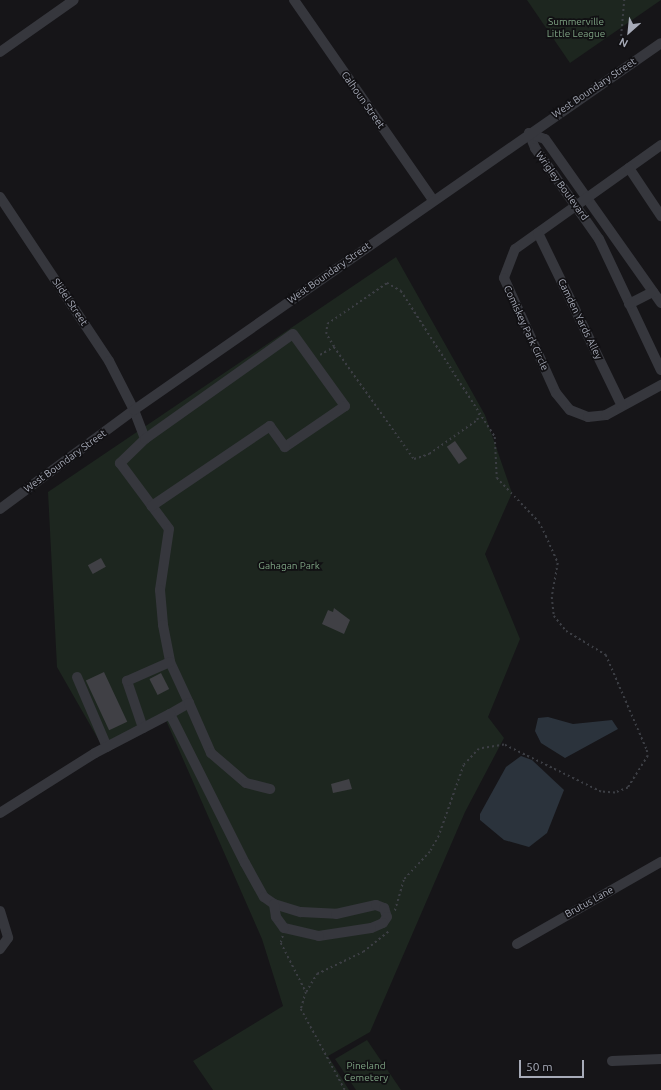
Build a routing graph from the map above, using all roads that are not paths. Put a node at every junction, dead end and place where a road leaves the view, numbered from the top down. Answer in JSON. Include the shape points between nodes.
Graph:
{"nodes":[{"id":1,"x":74,"y":0,"type":"edge"},
{"id":2,"x":294,"y":0,"type":"edge"},
{"id":3,"x":661,"y":43,"type":"edge"},
{"id":4,"x":0,"y":52,"type":"edge"},
{"id":5,"x":529,"y":133,"type":"junction"},
{"id":6,"x":661,"y":145,"type":"edge"},
{"id":7,"x":629,"y":168,"type":"junction"},
{"id":8,"x":0,"y":197,"type":"edge"},
{"id":9,"x":588,"y":198,"type":"junction"},
{"id":10,"x":432,"y":200,"type":"junction"},
{"id":11,"x":576,"y":206,"type":"junction"},
{"id":12,"x":661,"y":216,"type":"edge"},
{"id":13,"x":538,"y":233,"type":"junction"},
{"id":14,"x":653,"y":292,"type":"junction"},
{"id":15,"x":661,"y":303,"type":"edge"},
{"id":16,"x":629,"y":304,"type":"junction"},
{"id":17,"x":661,"y":370,"type":"edge"},
{"id":18,"x":661,"y":385,"type":"edge"},
{"id":19,"x":622,"y":406,"type":"junction"},
{"id":20,"x":134,"y":410,"type":"junction"},
{"id":21,"x":145,"y":439,"type":"junction"},
{"id":22,"x":152,"y":506,"type":"junction"},
{"id":23,"x":0,"y":509,"type":"edge"},
{"id":24,"x":170,"y":662,"type":"junction"},
{"id":25,"x":77,"y":677,"type":"dead end"},
{"id":26,"x":188,"y":703,"type":"junction"},
{"id":27,"x":170,"y":714,"type":"junction"},
{"id":28,"x":143,"y":728,"type":"junction"},
{"id":29,"x":107,"y":747,"type":"junction"},
{"id":30,"x":211,"y":753,"type":"junction"},
{"id":31,"x":198,"y":765,"type":"junction"},
{"id":32,"x":270,"y":789,"type":"dead end"},
{"id":33,"x":0,"y":813,"type":"edge"},
{"id":34,"x":661,"y":862,"type":"edge"},
{"id":35,"x":274,"y":904,"type":"junction"},
{"id":36,"x":0,"y":911,"type":"edge"},
{"id":37,"x":517,"y":944,"type":"dead end"},
{"id":38,"x":0,"y":949,"type":"edge"},
{"id":39,"x":661,"y":1059,"type":"edge"},
{"id":40,"x":612,"y":1061,"type":"dead end"}],
"edges":[{"from":1,"to":4,"type":"street"},
{"from":2,"to":10,"type":"street","name":"Calhoun Street"},
{"from":3,"to":5,"type":"street","name":"West Boundary Street"},
{"from":5,"to":9,"type":"street","name":"Wrigley Boulevard","via":[[545,139]]},
{"from":5,"to":10,"type":"street","name":"West Boundary Street"},
{"from":5,"to":11,"type":"street","name":"Wrigley Boulevard","via":[[535,148]]},
{"from":6,"to":7,"type":"street","name":"Comiskey Park Circle"},
{"from":7,"to":9,"type":"street","name":"Comiskey Park Circle"},
{"from":7,"to":12,"type":"street"},
{"from":8,"to":20,"type":"street","name":"Slidel Street","via":[[109,361]]},
{"from":9,"to":11,"type":"street","name":"Comiskey Park Circle"},
{"from":9,"to":14,"type":"street","name":"Wrigley Boulevard"},
{"from":10,"to":20,"type":"street","name":"West Boundary Street"},
{"from":11,"to":13,"type":"street","name":"Comiskey Park Circle"},
{"from":11,"to":16,"type":"street","name":"Wrigley Boulevard","via":[[599,239]]},
{"from":13,"to":19,"type":"street","name":"Camden Yards Alley"},
{"from":13,"to":19,"type":"street","name":"Comiskey Park Circle","via":[[515,249],[505,268],[505,285],[556,393],[578,415],[596,417]]},
{"from":14,"to":15,"type":"street","name":"Wrigley Boulevard"},
{"from":14,"to":16,"type":"street"},
{"from":16,"to":17,"type":"street","name":"Wrigley Boulevard"},
{"from":18,"to":19,"type":"street","name":"Comiskey Park Circle"},
{"from":20,"to":21,"type":"street","name":"Slidel Street"},
{"from":20,"to":23,"type":"street","name":"West Boundary Street"},
{"from":21,"to":22,"type":"street","via":[[120,463]]},
{"from":21,"to":22,"type":"street","via":[[293,334],[345,406],[285,447],[270,426]]},
{"from":22,"to":24,"type":"street","via":[[169,529],[160,590]]},
{"from":24,"to":26,"type":"street"},
{"from":24,"to":28,"type":"street","via":[[127,681]]},
{"from":25,"to":29,"type":"street"},
{"from":26,"to":27,"type":"street"},
{"from":26,"to":30,"type":"street"},
{"from":27,"to":28,"type":"street"},
{"from":27,"to":31,"type":"street"},
{"from":28,"to":29,"type":"street"},
{"from":29,"to":33,"type":"street"},
{"from":30,"to":31,"type":"street"},
{"from":30,"to":32,"type":"street","via":[[246,783]]},
{"from":31,"to":35,"type":"street","via":[[264,898]]},
{"from":34,"to":37,"type":"street","name":"Brutus Lane"},
{"from":35,"to":35,"type":"street","via":[[301,912],[336,914],[376,905],[384,908],[387,917],[383,923],[351,933],[319,936],[284,928],[276,917]]},
{"from":36,"to":38,"type":"street","via":[[8,938]]},
{"from":39,"to":40,"type":"street"}]}
